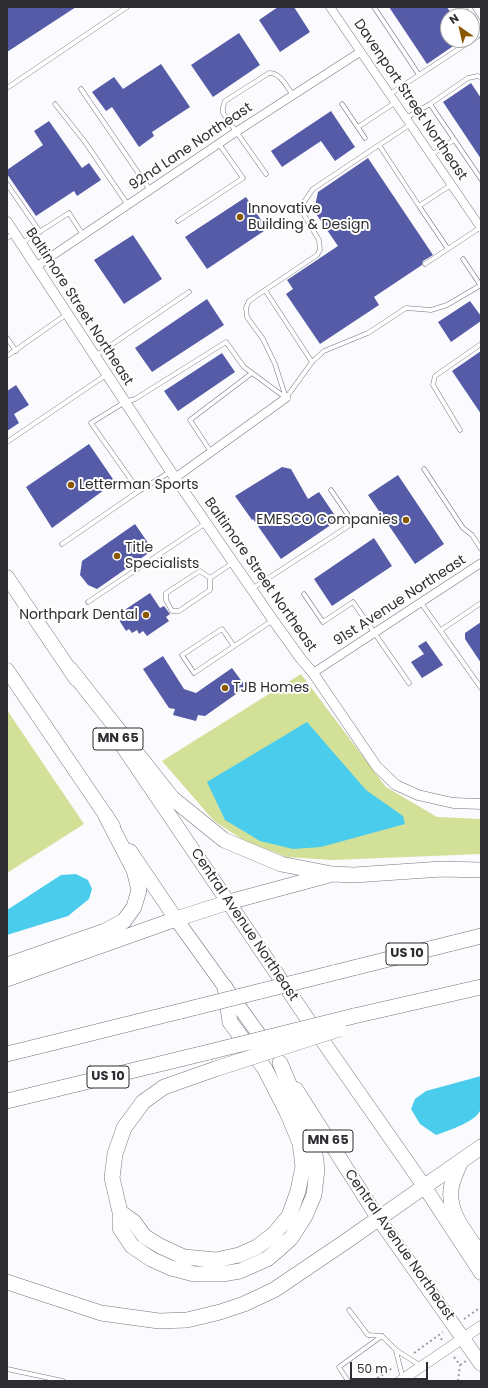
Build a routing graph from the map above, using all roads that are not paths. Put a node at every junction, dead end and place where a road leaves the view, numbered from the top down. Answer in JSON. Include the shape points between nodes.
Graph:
{"nodes":[{"id":1,"x":127,"y":7,"type":"edge"},
{"id":2,"x":330,"y":7,"type":"edge"},
{"id":3,"x":374,"y":7,"type":"edge"},
{"id":4,"x":469,"y":7,"type":"edge"},
{"id":5,"x":481,"y":28,"type":"edge"},
{"id":6,"x":481,"y":31,"type":"edge"},
{"id":7,"x":360,"y":52,"type":"junction"},
{"id":8,"x":419,"y":74,"type":"junction"},
{"id":9,"x":481,"y":78,"type":"edge"},
{"id":10,"x":7,"y":88,"type":"edge"},
{"id":11,"x":81,"y":89,"type":"dead end"},
{"id":12,"x":390,"y":94,"type":"junction"},
{"id":13,"x":293,"y":95,"type":"junction"},
{"id":14,"x":396,"y":102,"type":"junction"},
{"id":15,"x":55,"y":104,"type":"dead end"},
{"id":16,"x":342,"y":104,"type":"dead end"},
{"id":17,"x":430,"y":104,"type":"junction"},
{"id":18,"x":409,"y":121,"type":"junction"},
{"id":19,"x":358,"y":127,"type":"junction"},
{"id":20,"x":236,"y":132,"type":"junction"},
{"id":21,"x":365,"y":138,"type":"dead end"},
{"id":22,"x":454,"y":140,"type":"junction"},
{"id":23,"x":218,"y":144,"type":"junction"},
{"id":24,"x":379,"y":145,"type":"junction"},
{"id":25,"x":431,"y":155,"type":"junction"},
{"id":26,"x":266,"y":174,"type":"dead end"},
{"id":27,"x":481,"y":179,"type":"edge"},
{"id":28,"x":7,"y":184,"type":"edge"},
{"id":29,"x":452,"y":184,"type":"junction"},
{"id":30,"x":9,"y":190,"type":"edge"},
{"id":31,"x":150,"y":190,"type":"junction"},
{"id":32,"x":128,"y":205,"type":"junction"},
{"id":33,"x":419,"y":206,"type":"junction"},
{"id":34,"x":178,"y":221,"type":"dead end"},
{"id":35,"x":7,"y":222,"type":"edge"},
{"id":36,"x":480,"y":223,"type":"edge"},
{"id":37,"x":40,"y":232,"type":"junction"},
{"id":38,"x":83,"y":235,"type":"junction"},
{"id":39,"x":11,"y":236,"type":"edge"},
{"id":40,"x":21,"y":243,"type":"junction"},
{"id":41,"x":448,"y":249,"type":"junction"},
{"id":42,"x":463,"y":259,"type":"dead end"},
{"id":43,"x":426,"y":264,"type":"dead end"},
{"id":44,"x":37,"y":266,"type":"junction"},
{"id":45,"x":481,"y":285,"type":"edge"},
{"id":46,"x":264,"y":290,"type":"junction"},
{"id":47,"x":189,"y":292,"type":"dead end"},
{"id":48,"x":68,"y":313,"type":"junction"},
{"id":49,"x":7,"y":338,"type":"edge"},
{"id":50,"x":481,"y":344,"type":"edge"},
{"id":51,"x":16,"y":350,"type":"junction"},
{"id":52,"x":7,"y":356,"type":"edge"},
{"id":53,"x":95,"y":356,"type":"junction"},
{"id":54,"x":312,"y":362,"type":"junction"},
{"id":55,"x":252,"y":373,"type":"junction"},
{"id":56,"x":107,"y":374,"type":"junction"},
{"id":57,"x":286,"y":398,"type":"junction"},
{"id":58,"x":125,"y":402,"type":"junction"},
{"id":59,"x":460,"y":430,"type":"dead end"},
{"id":60,"x":7,"y":442,"type":"edge"},
{"id":61,"x":211,"y":452,"type":"junction"},
{"id":62,"x":424,"y":469,"type":"dead end"},
{"id":63,"x":173,"y":475,"type":"junction"},
{"id":64,"x":331,"y":490,"type":"dead end"},
{"id":65,"x":139,"y":491,"type":"junction"},
{"id":66,"x":206,"y":522,"type":"junction"},
{"id":67,"x":62,"y":544,"type":"dead end"},
{"id":68,"x":481,"y":549,"type":"edge"},
{"id":69,"x":234,"y":562,"type":"junction"},
{"id":70,"x":481,"y":563,"type":"edge"},
{"id":71,"x":7,"y":577,"type":"edge"},
{"id":72,"x":210,"y":578,"type":"junction"},
{"id":73,"x":252,"y":588,"type":"junction"},
{"id":74,"x":304,"y":594,"type":"dead end"},
{"id":75,"x":88,"y":602,"type":"dead end"},
{"id":76,"x":420,"y":602,"type":"junction"},
{"id":77,"x":481,"y":603,"type":"edge"},
{"id":78,"x":273,"y":620,"type":"junction"},
{"id":79,"x":441,"y":630,"type":"junction"},
{"id":80,"x":375,"y":633,"type":"junction"},
{"id":81,"x":234,"y":646,"type":"junction"},
{"id":82,"x":70,"y":669,"type":"junction"},
{"id":83,"x":7,"y":670,"type":"edge"},
{"id":84,"x":313,"y":673,"type":"junction"},
{"id":85,"x":409,"y":683,"type":"dead end"},
{"id":86,"x":481,"y":688,"type":"edge"},
{"id":87,"x":481,"y":804,"type":"edge"},
{"id":88,"x":106,"y":816,"type":"junction"},
{"id":89,"x":481,"y":870,"type":"edge"},
{"id":90,"x":332,"y":874,"type":"junction"},
{"id":91,"x":229,"y":902,"type":"junction"},
{"id":92,"x":176,"y":919,"type":"junction"},
{"id":93,"x":481,"y":936,"type":"edge"},
{"id":94,"x":7,"y":965,"type":"edge"},
{"id":95,"x":7,"y":980,"type":"edge"},
{"id":96,"x":225,"y":987,"type":"junction"},
{"id":97,"x":479,"y":988,"type":"edge"},
{"id":98,"x":355,"y":1020,"type":"junction"},
{"id":99,"x":7,"y":1054,"type":"edge"},
{"id":100,"x":280,"y":1063,"type":"junction"},
{"id":101,"x":7,"y":1101,"type":"edge"},
{"id":102,"x":481,"y":1147,"type":"edge"},
{"id":103,"x":461,"y":1161,"type":"junction"},
{"id":104,"x":424,"y":1186,"type":"junction"},
{"id":105,"x":120,"y":1212,"type":"junction"},
{"id":106,"x":378,"y":1218,"type":"junction"},
{"id":107,"x":481,"y":1255,"type":"edge"},
{"id":108,"x":481,"y":1273,"type":"edge"},
{"id":109,"x":7,"y":1282,"type":"edge"},
{"id":110,"x":349,"y":1310,"type":"dead end"},
{"id":111,"x":481,"y":1326,"type":"edge"},
{"id":112,"x":382,"y":1336,"type":"junction"},
{"id":113,"x":463,"y":1338,"type":"junction"},
{"id":114,"x":396,"y":1350,"type":"junction"},
{"id":115,"x":481,"y":1364,"type":"edge"},
{"id":116,"x":422,"y":1366,"type":"junction"},
{"id":117,"x":7,"y":1369,"type":"edge"},
{"id":118,"x":402,"y":1380,"type":"edge"},
{"id":119,"x":63,"y":1381,"type":"edge"},
{"id":120,"x":348,"y":1381,"type":"edge"}],
"edges":[{"from":1,"to":10,"type":"lane"},
{"from":2,"to":7,"type":"street","name":"Davenport Street Northeast"},
{"from":3,"to":8,"type":"lane"},
{"from":4,"to":5,"type":"lane"},
{"from":6,"to":8,"type":"lane","via":[[477,37]]},
{"from":7,"to":12,"type":"street","name":"Davenport Street Northeast"},
{"from":7,"to":13,"type":"street","name":"92nd Lane Northeast"},
{"from":8,"to":12,"type":"lane"},
{"from":9,"to":17,"type":"lane","via":[[468,78]]},
{"from":11,"to":31,"type":"lane"},
{"from":12,"to":14,"type":"street","name":"Davenport Street Northeast"},
{"from":13,"to":20,"type":"street","name":"92nd Lane Northeast"},
{"from":13,"to":20,"type":"lane","via":[[279,76],[269,72],[225,101],[223,113]]},
{"from":14,"to":18,"type":"street","name":"Davenport Street Northeast"},
{"from":14,"to":19,"type":"lane"},
{"from":15,"to":32,"type":"lane","via":[[85,142]]},
{"from":16,"to":19,"type":"lane"},
{"from":17,"to":18,"type":"lane"},
{"from":17,"to":22,"type":"lane"},
{"from":18,"to":24,"type":"lane"},
{"from":18,"to":25,"type":"street","name":"Davenport Street Northeast"},
{"from":19,"to":21,"type":"lane"},
{"from":20,"to":23,"type":"street","name":"92nd Lane Northeast"},
{"from":20,"to":26,"type":"lane"},
{"from":22,"to":25,"type":"lane"},
{"from":22,"to":27,"type":"lane"},
{"from":23,"to":31,"type":"street","name":"92nd Lane Northeast"},
{"from":23,"to":34,"type":"lane","via":[[243,178]]},
{"from":24,"to":33,"type":"lane"},
{"from":24,"to":46,"type":"lane","via":[[313,189],[304,202],[304,215],[320,240],[320,250],[317,255]]},
{"from":25,"to":29,"type":"street","name":"Davenport Street Northeast"},
{"from":28,"to":30,"type":"lane"},
{"from":29,"to":33,"type":"lane"},
{"from":29,"to":36,"type":"street","name":"Davenport Street Northeast"},
{"from":30,"to":37,"type":"lane"},
{"from":31,"to":32,"type":"street","name":"92nd Lane Northeast"},
{"from":32,"to":38,"type":"street","name":"92nd Lane Northeast"},
{"from":33,"to":41,"type":"lane"},
{"from":35,"to":39,"type":"street","name":"Baltimore Street Northeast"},
{"from":36,"to":41,"type":"lane"},
{"from":37,"to":38,"type":"lane","via":[[69,213]]},
{"from":37,"to":40,"type":"lane"},
{"from":38,"to":44,"type":"street","name":"92nd Lane Northeast"},
{"from":39,"to":40,"type":"street","name":"Baltimore Street Northeast"},
{"from":40,"to":44,"type":"street","name":"Baltimore Street Northeast"},
{"from":41,"to":43,"type":"lane"},
{"from":42,"to":45,"type":"lane"},
{"from":44,"to":48,"type":"street","name":"Baltimore Street Northeast"},
{"from":45,"to":54,"type":"lane","via":[[447,305],[431,310],[406,308],[368,333],[324,351]]},
{"from":46,"to":54,"type":"lane"},
{"from":46,"to":57,"type":"lane","via":[[249,301],[246,308],[247,317],[275,364]]},
{"from":47,"to":53,"type":"lane"},
{"from":48,"to":51,"type":"lane"},
{"from":48,"to":53,"type":"street","name":"Baltimore Street Northeast"},
{"from":49,"to":51,"type":"lane"},
{"from":50,"to":59,"type":"lane","via":[[435,376],[433,385]]},
{"from":51,"to":52,"type":"lane"},
{"from":53,"to":56,"type":"street","name":"Baltimore Street Northeast"},
{"from":54,"to":57,"type":"lane"},
{"from":55,"to":57,"type":"lane"},
{"from":55,"to":58,"type":"lane","via":[[244,367],[226,342],[135,399]]},
{"from":55,"to":61,"type":"lane","via":[[190,420]]},
{"from":56,"to":58,"type":"street","name":"Baltimore Street Northeast"},
{"from":56,"to":60,"type":"lane"},
{"from":57,"to":61,"type":"street"},
{"from":58,"to":63,"type":"street","name":"Baltimore Street Northeast"},
{"from":58,"to":65,"type":"lane","via":[[91,423]]},
{"from":61,"to":63,"type":"street"},
{"from":62,"to":68,"type":"lane","via":[[463,528],[472,535]]},
{"from":63,"to":65,"type":"lane"},
{"from":63,"to":66,"type":"street","name":"Baltimore Street Northeast"},
{"from":64,"to":73,"type":"lane","via":[[352,522]]},
{"from":65,"to":67,"type":"lane"},
{"from":66,"to":69,"type":"street","name":"Baltimore Street Northeast"},
{"from":66,"to":75,"type":"lane"},
{"from":69,"to":72,"type":"lane"},
{"from":69,"to":73,"type":"street","name":"Baltimore Street Northeast"},
{"from":70,"to":76,"type":"street","name":"91st Avenue Northeast"},
{"from":71,"to":82,"type":"highway","name":"Central Avenue Northeast","number":"MN 65"},
{"from":72,"to":72,"type":"lane","via":[[210,590],[179,611],[172,611],[166,600],[166,593],[200,571]]},
{"from":73,"to":78,"type":"street","name":"Baltimore Street Northeast"},
{"from":74,"to":80,"type":"lane","via":[[323,622],[353,602]]},
{"from":76,"to":79,"type":"lane"},
{"from":76,"to":80,"type":"street","name":"91st Avenue Northeast"},
{"from":77,"to":79,"type":"lane"},
{"from":78,"to":81,"type":"lane"},
{"from":78,"to":84,"type":"street","name":"Baltimore Street Northeast"},
{"from":79,"to":86,"type":"lane"},
{"from":80,"to":84,"type":"street","name":"91st Avenue Northeast"},
{"from":80,"to":85,"type":"lane"},
{"from":81,"to":81,"type":"lane","via":[[194,673],[182,655],[222,629]]},
{"from":82,"to":90,"type":"highway","via":[[172,798],[224,840],[281,864]]},
{"from":82,"to":91,"type":"highway","name":"Central Avenue Northeast","number":"MN 65"},
{"from":83,"to":88,"type":"highway","name":"Central Avenue Northeast","number":"MN 65"},
{"from":84,"to":87,"type":"street","name":"Baltimore Street Northeast","via":[[377,767],[396,784],[418,795],[453,803]]},
{"from":88,"to":92,"type":"highway","name":"Central Avenue Northeast","number":"MN 65"},
{"from":88,"to":94,"type":"highway","via":[[134,870],[139,890],[134,907],[124,921],[105,931]]},
{"from":89,"to":90,"type":"highway"},
{"from":90,"to":91,"type":"highway"},
{"from":91,"to":92,"type":"highway"},
{"from":91,"to":104,"type":"highway","name":"Central Avenue Northeast","number":"MN 65"},
{"from":92,"to":95,"type":"highway"},
{"from":92,"to":96,"type":"highway","name":"Central Avenue Northeast","number":"MN 65"},
{"from":93,"to":99,"type":"highway","number":"US 10","bridge":true},
{"from":96,"to":100,"type":"highway","name":"Central Avenue Northeast","number":"MN 65"},
{"from":96,"to":105,"type":"highway","via":[[230,1022],[265,1069],[300,1143],[303,1166],[289,1216],[274,1234],[257,1247],[239,1255],[216,1260],[184,1257],[160,1246],[144,1236],[134,1222]]},
{"from":97,"to":98,"type":"highway","number":"US 10"},
{"from":98,"to":101,"type":"highway","number":"US 10","bridge":true},
{"from":98,"to":105,"type":"highway","bridge":true,"via":[[164,1087],[143,1102],[124,1128],[115,1154],[112,1178]]},
{"from":100,"to":105,"type":"highway","via":[[313,1140],[317,1169],[314,1195],[291,1238],[267,1259],[240,1270],[222,1274],[194,1274],[151,1259],[132,1246],[120,1228]]},
{"from":100,"to":106,"type":"highway","name":"Central Avenue Northeast","number":"MN 65"},
{"from":102,"to":103,"type":"highway"},
{"from":103,"to":104,"type":"highway"},
{"from":103,"to":107,"type":"highway","via":[[452,1185],[451,1201],[454,1214]]},
{"from":104,"to":106,"type":"highway"},
{"from":104,"to":108,"type":"highway","name":"Central Avenue Northeast","number":"MN 65"},
{"from":106,"to":109,"type":"highway","via":[[274,1290],[238,1306],[187,1320],[159,1321],[101,1313]]},
{"from":106,"to":113,"type":"highway","name":"Central Avenue Northeast","number":"MN 65"},
{"from":110,"to":112,"type":"lane","via":[[368,1335]]},
{"from":111,"to":113,"type":"street"},
{"from":112,"to":114,"type":"lane"},
{"from":112,"to":120,"type":"lane","via":[[339,1367]]},
{"from":113,"to":115,"type":"highway","name":"Central Avenue Northeast","number":"MN 65"},
{"from":113,"to":116,"type":"street"},
{"from":114,"to":116,"type":"lane"},
{"from":114,"to":118,"type":"lane"},
{"from":116,"to":118,"type":"street"},
{"from":117,"to":119,"type":"lane"}]}
